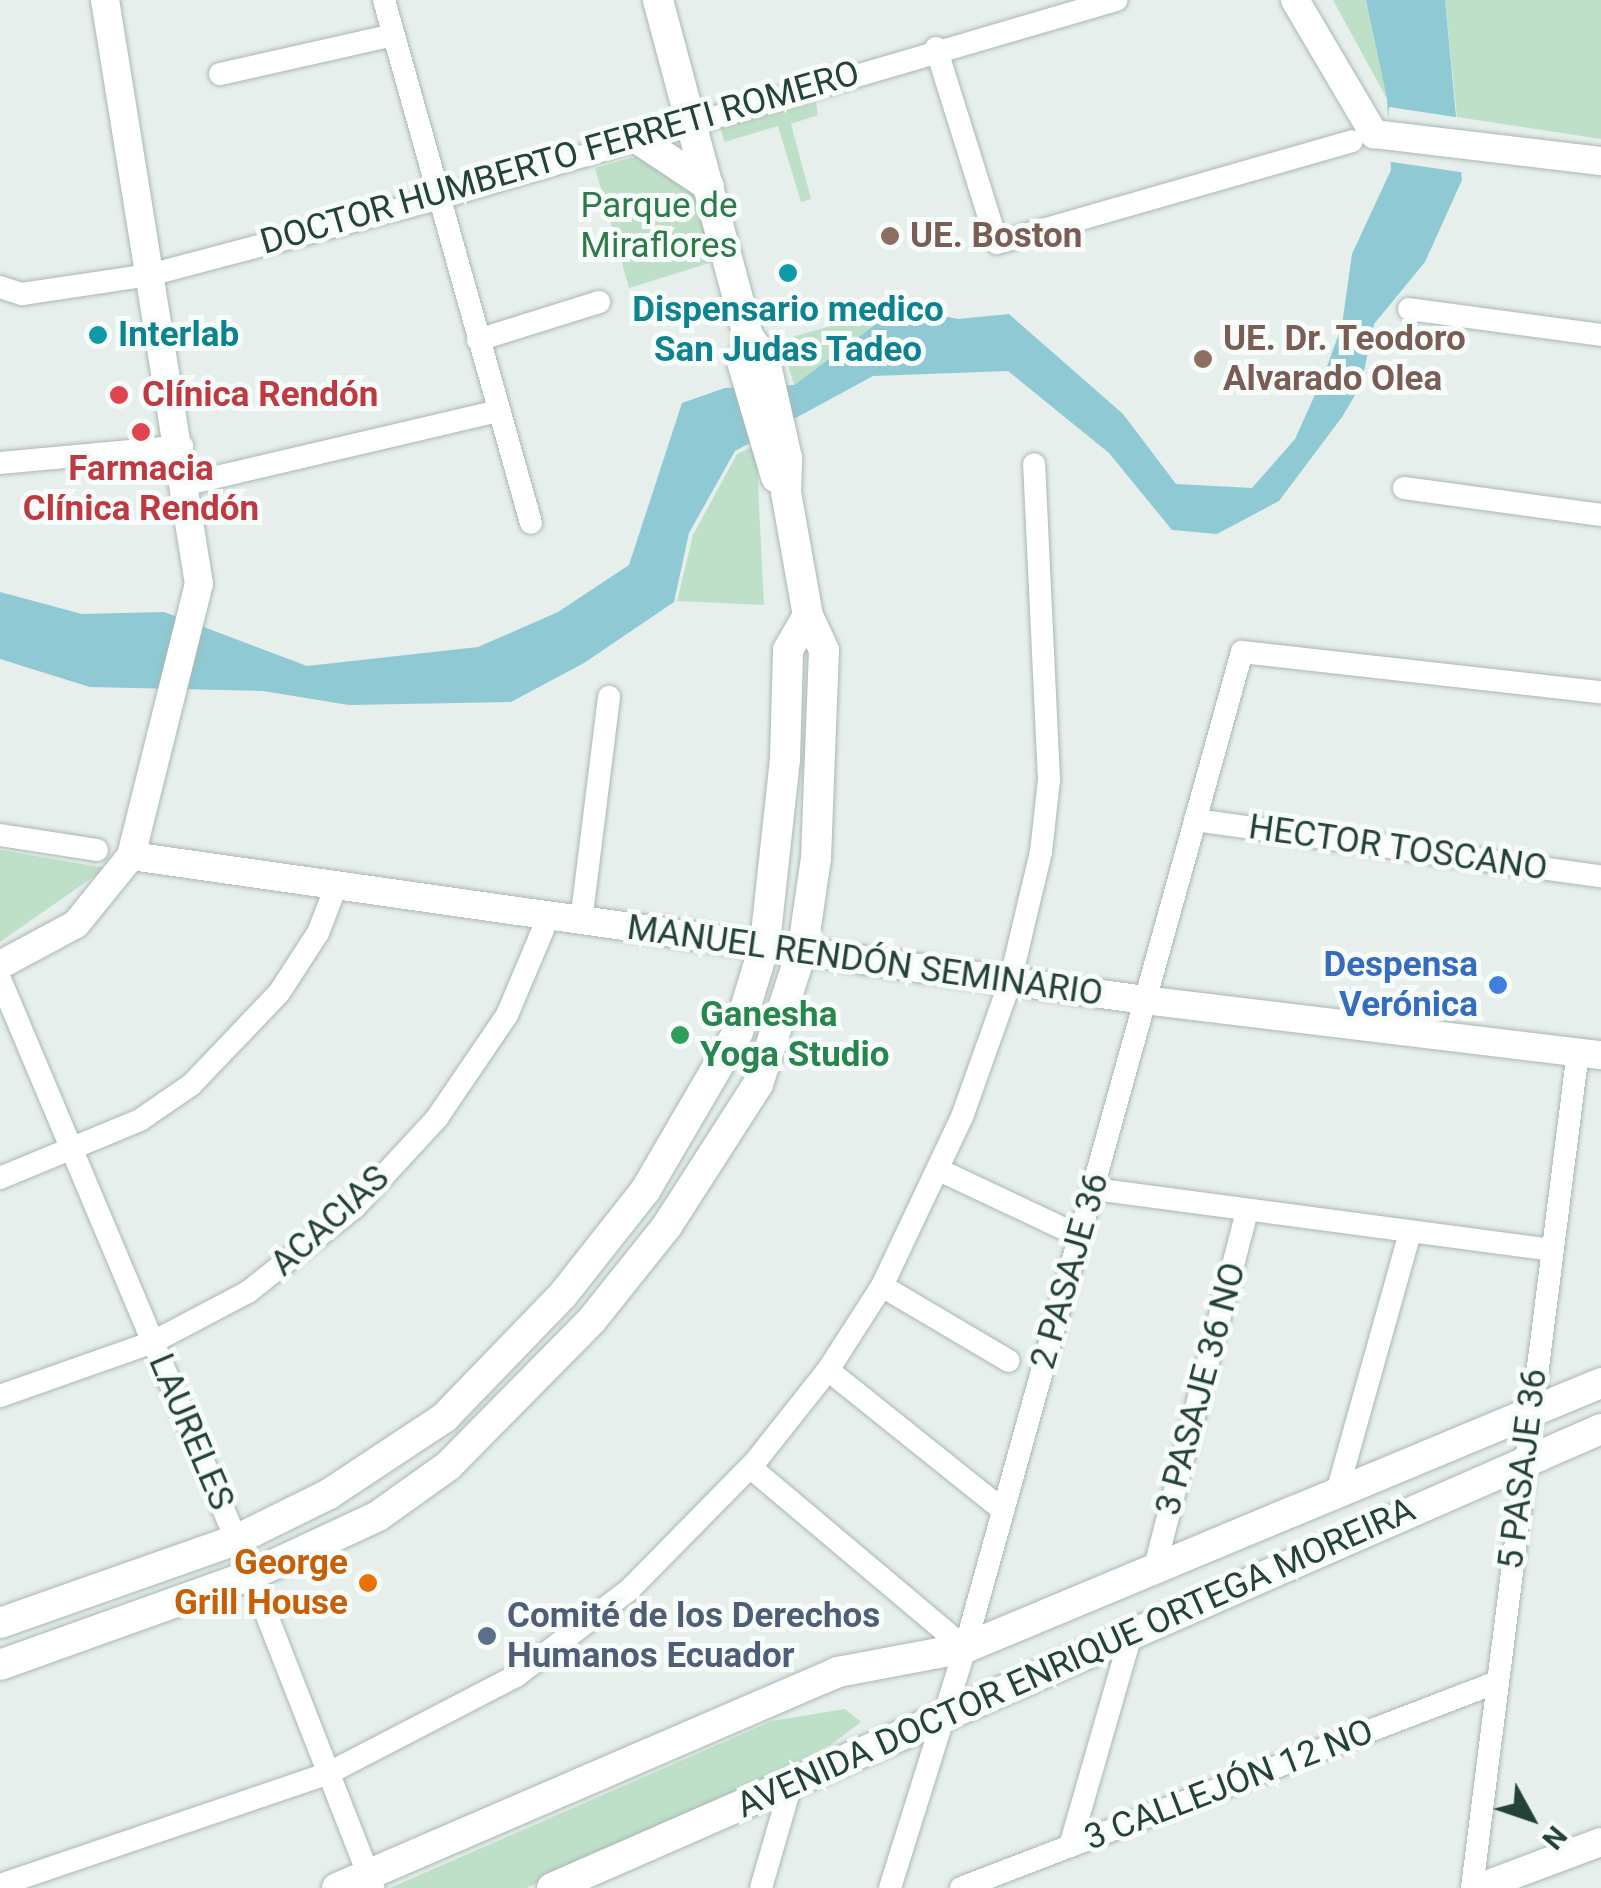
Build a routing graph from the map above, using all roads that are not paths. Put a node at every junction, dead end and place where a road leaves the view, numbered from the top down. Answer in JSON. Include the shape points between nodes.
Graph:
{"nodes":[{"id":1,"x":105,"y":0,"type":"edge"},
{"id":2,"x":384,"y":0,"type":"edge"},
{"id":3,"x":658,"y":0,"type":"edge"},
{"id":4,"x":1116,"y":0,"type":"edge"},
{"id":5,"x":1296,"y":0,"type":"edge"},
{"id":6,"x":393,"y":35,"type":"junction"},
{"id":7,"x":936,"y":48,"type":"junction"},
{"id":8,"x":220,"y":74,"type":"dead end"},
{"id":9,"x":692,"y":123,"type":"junction"},
{"id":10,"x":638,"y":139,"type":"junction"},
{"id":11,"x":1352,"y":141,"type":"dead end"},
{"id":12,"x":1601,"y":161,"type":"edge"},
{"id":13,"x":710,"y":186,"type":"junction"},
{"id":14,"x":436,"y":200,"type":"junction"},
{"id":15,"x":150,"y":274,"type":"junction"},
{"id":16,"x":0,"y":287,"type":"edge"},
{"id":17,"x":599,"y":302,"type":"dead end"},
{"id":18,"x":1409,"y":309,"type":"dead end"},
{"id":19,"x":1601,"y":334,"type":"edge"},
{"id":20,"x":478,"y":340,"type":"junction"},
{"id":21,"x":498,"y":412,"type":"junction"},
{"id":22,"x":182,"y":446,"type":"junction"},
{"id":23,"x":0,"y":463,"type":"edge"},
{"id":24,"x":1034,"y":464,"type":"dead end"},
{"id":25,"x":187,"y":484,"type":"junction"},
{"id":26,"x":1404,"y":488,"type":"dead end"},
{"id":27,"x":1601,"y":514,"type":"edge"},
{"id":28,"x":531,"y":523,"type":"dead end"},
{"id":29,"x":808,"y":616,"type":"junction"},
{"id":30,"x":825,"y":670,"type":"junction"},
{"id":31,"x":789,"y":672,"type":"junction"},
{"id":32,"x":1601,"y":692,"type":"edge"},
{"id":33,"x":609,"y":697,"type":"dead end"},
{"id":34,"x":1195,"y":820,"type":"junction"},
{"id":35,"x":0,"y":835,"type":"edge"},
{"id":36,"x":98,"y":850,"type":"dead end"},
{"id":37,"x":131,"y":856,"type":"junction"},
{"id":38,"x":1601,"y":876,"type":"edge"},
{"id":39,"x":335,"y":889,"type":"junction"},
{"id":40,"x":583,"y":909,"type":"junction"},
{"id":41,"x":548,"y":918,"type":"junction"},
{"id":42,"x":765,"y":943,"type":"junction"},
{"id":43,"x":803,"y":947,"type":"junction"},
{"id":44,"x":0,"y":965,"type":"edge"},
{"id":45,"x":0,"y":980,"type":"edge"},
{"id":46,"x":1010,"y":982,"type":"junction"},
{"id":47,"x":1144,"y":1000,"type":"junction"},
{"id":48,"x":1589,"y":1053,"type":"edge"},
{"id":49,"x":72,"y":1151,"type":"junction"},
{"id":50,"x":939,"y":1170,"type":"junction"},
{"id":51,"x":0,"y":1178,"type":"edge"},
{"id":52,"x":1095,"y":1188,"type":"junction"},
{"id":53,"x":1247,"y":1212,"type":"junction"},
{"id":54,"x":1062,"y":1228,"type":"dead end"},
{"id":55,"x":1410,"y":1233,"type":"junction"},
{"id":56,"x":1552,"y":1250,"type":"junction"},
{"id":57,"x":882,"y":1286,"type":"junction"},
{"id":58,"x":562,"y":1296,"type":"junction"},
{"id":59,"x":592,"y":1320,"type":"junction"},
{"id":60,"x":153,"y":1342,"type":"junction"},
{"id":61,"x":1009,"y":1361,"type":"dead end"},
{"id":62,"x":828,"y":1370,"type":"junction"},
{"id":63,"x":1601,"y":1384,"type":"edge"},
{"id":64,"x":0,"y":1396,"type":"edge"},
{"id":65,"x":1529,"y":1414,"type":"junction"},
{"id":66,"x":1601,"y":1429,"type":"edge"},
{"id":67,"x":1523,"y":1464,"type":"junction"},
{"id":68,"x":750,"y":1466,"type":"junction"},
{"id":69,"x":1336,"y":1496,"type":"junction"},
{"id":70,"x":1000,"y":1508,"type":"junction"},
{"id":71,"x":236,"y":1540,"type":"junction"},
{"id":72,"x":1155,"y":1567,"type":"junction"},
{"id":73,"x":252,"y":1576,"type":"junction"},
{"id":74,"x":0,"y":1623,"type":"edge"},
{"id":75,"x":1132,"y":1631,"type":"junction"},
{"id":76,"x":965,"y":1648,"type":"junction"},
{"id":77,"x":3,"y":1656,"type":"edge"},
{"id":78,"x":1496,"y":1682,"type":"junction"},
{"id":79,"x":940,"y":1713,"type":"junction"},
{"id":80,"x":330,"y":1774,"type":"junction"},
{"id":81,"x":792,"y":1781,"type":"junction"},
{"id":82,"x":1601,"y":1842,"type":"edge"},
{"id":83,"x":1070,"y":1846,"type":"junction"},
{"id":84,"x":371,"y":1881,"type":"edge"},
{"id":85,"x":0,"y":1885,"type":"edge"},
{"id":86,"x":337,"y":1888,"type":"edge"},
{"id":87,"x":552,"y":1888,"type":"edge"},
{"id":88,"x":761,"y":1888,"type":"edge"},
{"id":89,"x":890,"y":1888,"type":"edge"},
{"id":90,"x":961,"y":1888,"type":"edge"},
{"id":91,"x":1475,"y":1888,"type":"edge"}],
"edges":[{"from":1,"to":15,"type":"street"},
{"from":2,"to":6,"type":"street"},
{"from":3,"to":9,"type":"main road"},
{"from":4,"to":7,"type":"street","name":"DOCTOR HUMBERTO FERRETI ROMERO"},
{"from":5,"to":12,"type":"street","via":[[1367,129]]},
{"from":6,"to":8,"type":"street"},
{"from":6,"to":14,"type":"street"},
{"from":7,"to":9,"type":"street","name":"DOCTOR HUMBERTO FERRETI ROMERO"},
{"from":7,"to":11,"type":"street","via":[[997,243]]},
{"from":9,"to":10,"type":"street","name":"DOCTOR HUMBERTO FERRETI ROMERO"},
{"from":9,"to":13,"type":"main road"},
{"from":10,"to":13,"type":"main road"},
{"from":10,"to":14,"type":"street","name":"DOCTOR HUMBERTO FERRETI ROMERO"},
{"from":13,"to":29,"type":"main road","via":[[786,492]]},
{"from":14,"to":15,"type":"street","name":"DOCTOR HUMBERTO FERRETI ROMERO"},
{"from":14,"to":20,"type":"street"},
{"from":15,"to":16,"type":"street","name":"DOCTOR HUMBERTO FERRETI ROMERO","via":[[22,294]]},
{"from":15,"to":22,"type":"street"},
{"from":17,"to":20,"type":"street"},
{"from":18,"to":19,"type":"street"},
{"from":20,"to":21,"type":"street"},
{"from":21,"to":25,"type":"street"},
{"from":21,"to":28,"type":"street"},
{"from":22,"to":23,"type":"street"},
{"from":22,"to":25,"type":"street"},
{"from":24,"to":46,"type":"street","via":[[1049,780],[1041,852]]},
{"from":25,"to":37,"type":"street","via":[[199,584]]},
{"from":26,"to":27,"type":"street"},
{"from":29,"to":30,"type":"main road","via":[[821,640]]},
{"from":29,"to":31,"type":"main road","via":[[792,637]]},
{"from":30,"to":31,"type":"main road","via":[[811,644],[795,651]]},
{"from":30,"to":43,"type":"main road","via":[[816,858]]},
{"from":31,"to":42,"type":"main road"},
{"from":32,"to":34,"type":"street","name":"2 PASAJE 36","via":[[1242,652]]},
{"from":33,"to":40,"type":"street"},
{"from":34,"to":38,"type":"street","name":"HECTOR TOSCANO"},
{"from":34,"to":47,"type":"street","name":"2 PASAJE 36"},
{"from":35,"to":36,"type":"street"},
{"from":37,"to":39,"type":"street","name":"MANUEL RENDÓN SEMINARIO"},
{"from":37,"to":44,"type":"street","via":[[76,924]]},
{"from":39,"to":41,"type":"street","name":"MANUEL RENDÓN SEMINARIO"},
{"from":39,"to":49,"type":"street","via":[[318,933],[236,1045],[140,1120]]},
{"from":40,"to":41,"type":"street","name":"MANUEL RENDÓN SEMINARIO"},
{"from":40,"to":42,"type":"street","name":"MANUEL RENDÓN SEMINARIO"},
{"from":41,"to":60,"type":"street","name":"ACACIAS","via":[[507,1016],[437,1118],[380,1179],[248,1292]]},
{"from":42,"to":43,"type":"street","name":"MANUEL RENDÓN SEMINARIO"},
{"from":42,"to":58,"type":"main road","via":[[738,1032],[644,1191]]},
{"from":43,"to":46,"type":"street","name":"MANUEL RENDÓN SEMINARIO"},
{"from":43,"to":59,"type":"main road","via":[[758,1084],[667,1226]]},
{"from":45,"to":49,"type":"street","name":"LAURELES"},
{"from":46,"to":47,"type":"street","name":"MANUEL RENDÓN SEMINARIO"},
{"from":46,"to":50,"type":"street"},
{"from":47,"to":48,"type":"street","name":"MANUEL RENDÓN SEMINARIO"},
{"from":47,"to":52,"type":"street","name":"2 PASAJE 36"},
{"from":48,"to":56,"type":"street","name":"5 PASAJE 36"},
{"from":49,"to":51,"type":"street"},
{"from":49,"to":60,"type":"street","name":"LAURELES"},
{"from":50,"to":54,"type":"street"},
{"from":50,"to":57,"type":"street"},
{"from":52,"to":53,"type":"street"},
{"from":52,"to":70,"type":"street","name":"2 PASAJE 36"},
{"from":53,"to":55,"type":"street"},
{"from":53,"to":72,"type":"street","name":"3 PASAJE 36 NO"},
{"from":55,"to":56,"type":"street"},
{"from":55,"to":69,"type":"street"},
{"from":56,"to":65,"type":"street","name":"5 PASAJE 36"},
{"from":57,"to":61,"type":"street"},
{"from":57,"to":62,"type":"street"},
{"from":58,"to":59,"type":"main road"},
{"from":58,"to":71,"type":"main road","via":[[444,1418],[329,1494]]},
{"from":59,"to":73,"type":"main road","via":[[448,1466],[378,1516]]},
{"from":60,"to":64,"type":"street","name":"ACACIAS"},
{"from":60,"to":71,"type":"street","name":"LAURELES"},
{"from":62,"to":68,"type":"street"},
{"from":62,"to":70,"type":"street"},
{"from":63,"to":65,"type":"main road","name":"AVENIDA DOCTOR ENRIQUE ORTEGA MOREIRA"},
{"from":65,"to":67,"type":"street","name":"5 PASAJE 36"},
{"from":65,"to":69,"type":"main road","name":"AVENIDA DOCTOR ENRIQUE ORTEGA MOREIRA"},
{"from":66,"to":67,"type":"main road","name":"AVENIDA DOCTOR ENRIQUE ORTEGA MOREIRA"},
{"from":67,"to":75,"type":"main road","name":"AVENIDA DOCTOR ENRIQUE ORTEGA MOREIRA"},
{"from":67,"to":78,"type":"street","name":"5 PASAJE 36"},
{"from":68,"to":76,"type":"street"},
{"from":68,"to":80,"type":"street","via":[[570,1640],[447,1716]]},
{"from":69,"to":72,"type":"main road","name":"AVENIDA DOCTOR ENRIQUE ORTEGA MOREIRA"},
{"from":70,"to":76,"type":"street","name":"2 PASAJE 36"},
{"from":71,"to":73,"type":"street","name":"LAURELES"},
{"from":71,"to":74,"type":"main road"},
{"from":72,"to":76,"type":"main road","name":"AVENIDA DOCTOR ENRIQUE ORTEGA MOREIRA"},
{"from":73,"to":77,"type":"main road"},
{"from":73,"to":80,"type":"street","name":"LAURELES"},
{"from":75,"to":79,"type":"main road","name":"AVENIDA DOCTOR ENRIQUE ORTEGA MOREIRA"},
{"from":75,"to":83,"type":"street"},
{"from":76,"to":79,"type":"street","name":"2 PASAJE 36"},
{"from":76,"to":84,"type":"main road","name":"AVENIDA DOCTOR ENRIQUE ORTEGA MOREIRA","via":[[838,1672]]},
{"from":78,"to":83,"type":"street","name":"3 CALLEJÓN 12 NO"},
{"from":78,"to":91,"type":"street","name":"5 PASAJE 36"},
{"from":79,"to":81,"type":"main road","name":"AVENIDA DOCTOR ENRIQUE ORTEGA MOREIRA"},
{"from":79,"to":89,"type":"street","name":"2 PASAJE 36"},
{"from":80,"to":84,"type":"street","name":"LAURELES"},
{"from":80,"to":85,"type":"street"},
{"from":81,"to":87,"type":"main road","name":"AVENIDA DOCTOR ENRIQUE ORTEGA MOREIRA"},
{"from":81,"to":88,"type":"street"},
{"from":82,"to":91,"type":"street"},
{"from":83,"to":90,"type":"street","name":"3 CALLEJÓN 12 NO"},
{"from":84,"to":86,"type":"main road","name":"AVENIDA DOCTOR ENRIQUE ORTEGA MOREIRA"}]}
